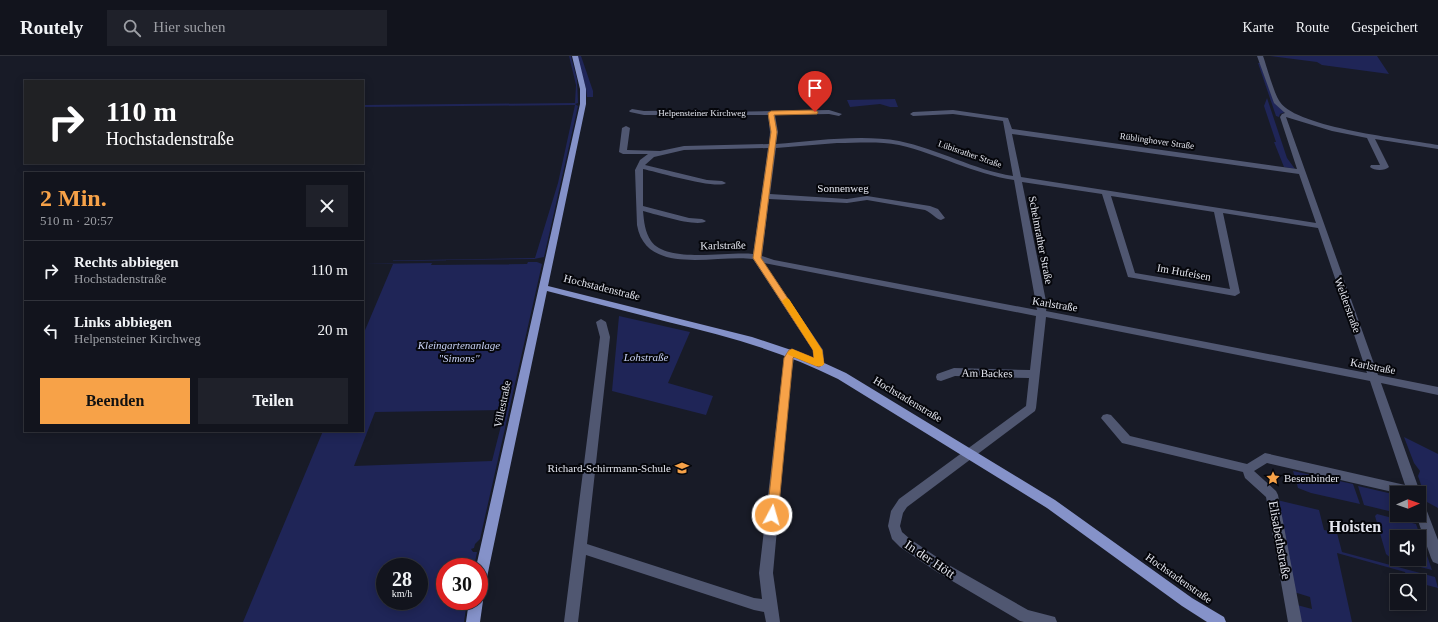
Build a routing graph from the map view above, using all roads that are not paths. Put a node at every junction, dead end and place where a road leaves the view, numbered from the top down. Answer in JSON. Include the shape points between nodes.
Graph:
{"nodes":[{"id":1,"x":575,"y":56,"type":"edge"},
{"id":2,"x":1260,"y":56,"type":"edge"},
{"id":3,"x":632,"y":111,"type":"dead end"},
{"id":4,"x":771,"y":113,"type":"junction"},
{"id":5,"x":839,"y":114,"type":"dead end"},
{"id":6,"x":913,"y":114,"type":"dead end"},
{"id":7,"x":1291,"y":115,"type":"junction"},
{"id":8,"x":626,"y":128,"type":"dead end"},
{"id":9,"x":1008,"y":131,"type":"junction"},
{"id":10,"x":1370,"y":136,"type":"junction"},
{"id":11,"x":772,"y":146,"type":"junction"},
{"id":12,"x":1438,"y":147,"type":"edge"},
{"id":13,"x":660,"y":152,"type":"junction"},
{"id":14,"x":640,"y":166,"type":"junction"},
{"id":15,"x":1374,"y":167,"type":"dead end"},
{"id":16,"x":1302,"y":172,"type":"junction"},
{"id":17,"x":1017,"y":179,"type":"junction"},
{"id":18,"x":722,"y":183,"type":"dead end"},
{"id":19,"x":1106,"y":194,"type":"junction"},
{"id":20,"x":765,"y":196,"type":"junction"},
{"id":21,"x":640,"y":208,"type":"junction"},
{"id":22,"x":1218,"y":211,"type":"junction"},
{"id":23,"x":941,"y":218,"type":"dead end"},
{"id":24,"x":702,"y":221,"type":"dead end"},
{"id":25,"x":1320,"y":226,"type":"junction"},
{"id":26,"x":757,"y":258,"type":"junction"},
{"id":27,"x":542,"y":287,"type":"junction"},
{"id":28,"x":1041,"y":314,"type":"junction"},
{"id":29,"x":601,"y":322,"type":"dead end"},
{"id":30,"x":792,"y":353,"type":"junction"},
{"id":31,"x":819,"y":364,"type":"junction"},
{"id":32,"x":1034,"y":374,"type":"junction"},
{"id":33,"x":941,"y":377,"type":"dead end"},
{"id":34,"x":1374,"y":378,"type":"junction"},
{"id":35,"x":1438,"y":391,"type":"edge"},
{"id":36,"x":1107,"y":418,"type":"dead end"},
{"id":37,"x":971,"y":454,"type":"junction"},
{"id":38,"x":1248,"y":469,"type":"junction"},
{"id":39,"x":1412,"y":486,"type":"edge"},
{"id":40,"x":1390,"y":487,"type":"edge"},
{"id":41,"x":1425,"y":522,"type":"edge"},
{"id":42,"x":579,"y":548,"type":"junction"},
{"id":43,"x":484,"y":558,"type":"edge"},
{"id":44,"x":1438,"y":558,"type":"edge"},
{"id":45,"x":770,"y":606,"type":"junction"},
{"id":46,"x":474,"y":610,"type":"edge"},
{"id":47,"x":1043,"y":621,"type":"edge"},
{"id":48,"x":472,"y":622,"type":"edge"},
{"id":49,"x":571,"y":622,"type":"edge"},
{"id":50,"x":773,"y":622,"type":"edge"},
{"id":51,"x":1219,"y":622,"type":"edge"},
{"id":52,"x":1295,"y":622,"type":"edge"}],
"edges":[{"from":1,"to":27,"type":"main road","name":"Villestraße","via":[[583,89],[583,104]]},
{"from":2,"to":7,"type":"street","via":[[1277,103]]},
{"from":3,"to":4,"type":"street","name":"Helpensteiner Kirchweg"},
{"from":4,"to":5,"type":"street","name":"Helpensteiner Kirchweg"},
{"from":4,"to":11,"type":"street","via":[[774,132]]},
{"from":6,"to":9,"type":"street","name":"Schelmrather Straße","via":[[953,112],[1003,118],[1007,121]]},
{"from":7,"to":10,"type":"street","via":[[1324,127]]},
{"from":7,"to":16,"type":"street","name":"Welderstraße","via":[[1283,117]]},
{"from":8,"to":13,"type":"street","via":[[623,152]]},
{"from":9,"to":16,"type":"street","name":"Rüblinghover Straße"},
{"from":9,"to":17,"type":"street","name":"Schelmrather Straße"},
{"from":10,"to":12,"type":"street"},
{"from":10,"to":15,"type":"street","via":[[1385,167]]},
{"from":11,"to":13,"type":"street","name":"Lübisrather Straße","via":[[688,147]]},
{"from":11,"to":17,"type":"street","name":"Lübisrather Straße","via":[[849,140],[898,144],[935,153],[988,173]]},
{"from":11,"to":20,"type":"street"},
{"from":13,"to":14,"type":"street","name":"Lübisrather Straße","via":[[646,159]]},
{"from":14,"to":18,"type":"street","via":[[707,182]]},
{"from":14,"to":21,"type":"street"},
{"from":16,"to":25,"type":"street","name":"Welderstraße"},
{"from":17,"to":19,"type":"street","name":"Lübisrather Straße"},
{"from":17,"to":28,"type":"street","name":"Schelmrather Straße","via":[[1042,306]]},
{"from":19,"to":22,"type":"street","name":"Lübisrather Straße"},
{"from":19,"to":22,"type":"street","name":"Im Hufeisen","via":[[1131,275],[1235,293]]},
{"from":20,"to":23,"type":"street","name":"Sonnenweg","via":[[848,201],[867,198],[927,208],[935,211]]},
{"from":20,"to":26,"type":"street"},
{"from":21,"to":24,"type":"street"},
{"from":21,"to":26,"type":"street","name":"Karlstraße","via":[[644,238],[654,248],[667,254],[686,257]]},
{"from":22,"to":25,"type":"street","name":"Lübisrather Straße"},
{"from":25,"to":34,"type":"street","name":"Welderstraße"},
{"from":26,"to":28,"type":"street","name":"Karlstraße"},
{"from":26,"to":31,"type":"street","via":[[818,350]]},
{"from":27,"to":30,"type":"main road","name":"Hochstadenstraße","via":[[742,337]]},
{"from":27,"to":43,"type":"main road","name":"Villestraße"},
{"from":28,"to":32,"type":"street","name":"Schelmrather Straße"},
{"from":28,"to":34,"type":"street","name":"Karlstraße"},
{"from":29,"to":42,"type":"street","via":[[605,337]]},
{"from":30,"to":31,"type":"main road","name":"Hochstadenstraße"},
{"from":30,"to":45,"type":"street","via":[[786,377],[766,573]]},
{"from":31,"to":37,"type":"main road","name":"Hochstadenstraße"},
{"from":32,"to":33,"type":"street","name":"Am Backes","via":[[954,372]]},
{"from":32,"to":37,"type":"street","name":"Schelmrather Straße","via":[[1029,410]]},
{"from":34,"to":35,"type":"street","name":"Karlstraße"},
{"from":34,"to":39,"type":"street","name":"Welderstraße"},
{"from":36,"to":38,"type":"street","via":[[1126,440]]},
{"from":37,"to":47,"type":"street","name":"In der Hött","via":[[903,503],[895,516],[895,532],[905,543],[942,568],[1025,616]]},
{"from":37,"to":51,"type":"main road","name":"Hochstadenstraße","via":[[1051,504],[1187,602]]},
{"from":38,"to":40,"type":"street","via":[[1265,458]]},
{"from":38,"to":52,"type":"street","name":"Elisabethstraße","via":[[1249,475],[1272,495]]},
{"from":41,"to":44,"type":"street"},
{"from":42,"to":45,"type":"street","via":[[592,550],[754,604]]},
{"from":42,"to":49,"type":"street"},
{"from":45,"to":50,"type":"street"},
{"from":46,"to":48,"type":"main road"}]}
